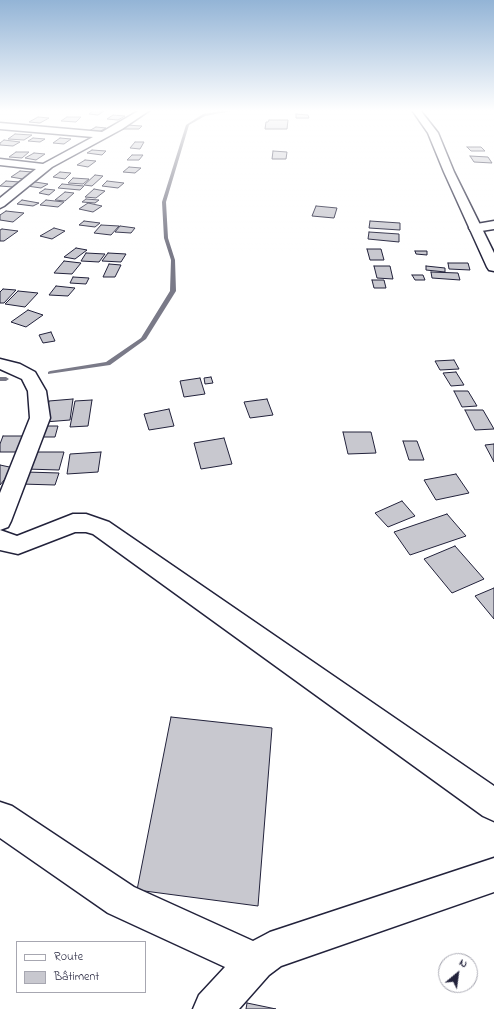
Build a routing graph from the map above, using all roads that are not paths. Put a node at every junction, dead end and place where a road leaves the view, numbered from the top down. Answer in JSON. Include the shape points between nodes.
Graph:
{"nodes":[{"id":1,"x":64,"y":157,"type":"edge"},
{"id":2,"x":444,"y":157,"type":"edge"},
{"id":3,"x":0,"y":162,"type":"edge"},
{"id":4,"x":46,"y":167,"type":"junction"},
{"id":5,"x":0,"y":204,"type":"edge"},
{"id":6,"x":494,"y":225,"type":"edge"},
{"id":7,"x":475,"y":228,"type":"junction"},
{"id":8,"x":494,"y":267,"type":"edge"},
{"id":9,"x":0,"y":364,"type":"edge"},
{"id":10,"x":0,"y":521,"type":"edge"},
{"id":11,"x":0,"y":539,"type":"edge"},
{"id":12,"x":494,"y":805,"type":"edge"},
{"id":13,"x":0,"y":818,"type":"edge"},
{"id":14,"x":494,"y":875,"type":"edge"},
{"id":15,"x":256,"y":962,"type":"junction"},
{"id":16,"x":213,"y":1009,"type":"edge"}],
"edges":[{"from":1,"to":4,"type":"street"},
{"from":2,"to":7,"type":"street"},
{"from":3,"to":4,"type":"street"},
{"from":4,"to":5,"type":"street"},
{"from":6,"to":7,"type":"street"},
{"from":7,"to":8,"type":"street"},
{"from":9,"to":10,"type":"street","via":[[29,376],[37,391],[40,418]]},
{"from":11,"to":12,"type":"street","via":[[18,545],[73,523],[86,523],[101,528]]},
{"from":13,"to":15,"type":"street","via":[[121,900]]},
{"from":14,"to":15,"type":"street","via":[[270,951]]},
{"from":15,"to":16,"type":"street"}]}
